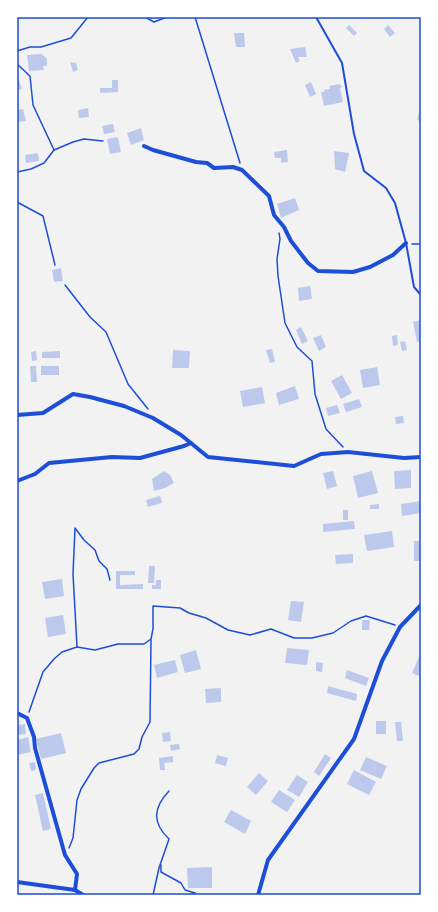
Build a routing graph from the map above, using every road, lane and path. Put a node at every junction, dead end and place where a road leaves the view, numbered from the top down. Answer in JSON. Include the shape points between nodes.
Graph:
{"nodes":[{"id":1,"x":88,"y":17,"type":"edge"},
{"id":2,"x":145,"y":17,"type":"edge"},
{"id":3,"x":167,"y":17,"type":"edge"},
{"id":4,"x":195,"y":17,"type":"edge"},
{"id":5,"x":316,"y":17,"type":"edge"},
{"id":6,"x":17,"y":51,"type":"edge"},
{"id":7,"x":17,"y":64,"type":"edge"},
{"id":8,"x":102,"y":141,"type":"dead end"},
{"id":9,"x":144,"y":146,"type":"dead end"},
{"id":10,"x":54,"y":150,"type":"junction"},
{"id":11,"x":242,"y":170,"type":"junction"},
{"id":12,"x":17,"y":172,"type":"edge"},
{"id":13,"x":17,"y":202,"type":"edge"},
{"id":14,"x":279,"y":233,"type":"dead end"},
{"id":15,"x":406,"y":243,"type":"junction"},
{"id":16,"x":421,"y":244,"type":"edge"},
{"id":17,"x":55,"y":265,"type":"dead end"},
{"id":18,"x":65,"y":285,"type":"dead end"},
{"id":19,"x":421,"y":295,"type":"edge"},
{"id":20,"x":17,"y":416,"type":"edge"},
{"id":21,"x":153,"y":418,"type":"junction"},
{"id":22,"x":191,"y":443,"type":"junction"},
{"id":23,"x":348,"y":452,"type":"junction"},
{"id":24,"x":421,"y":457,"type":"edge"},
{"id":25,"x":17,"y":481,"type":"edge"},
{"id":26,"x":110,"y":580,"type":"dead end"},
{"id":27,"x":421,"y":605,"type":"edge"},
{"id":28,"x":400,"y":627,"type":"junction"},
{"id":29,"x":151,"y":639,"type":"junction"},
{"id":30,"x":77,"y":647,"type":"junction"},
{"id":31,"x":17,"y":713,"type":"edge"},
{"id":32,"x":27,"y":718,"type":"junction"},
{"id":33,"x":169,"y":791,"type":"dead end"},
{"id":34,"x":65,"y":855,"type":"junction"},
{"id":35,"x":161,"y":863,"type":"junction"},
{"id":36,"x":17,"y":882,"type":"edge"},
{"id":37,"x":75,"y":890,"type":"junction"},
{"id":38,"x":83,"y":895,"type":"edge"},
{"id":39,"x":153,"y":895,"type":"edge"},
{"id":40,"x":190,"y":895,"type":"edge"},
{"id":41,"x":258,"y":895,"type":"edge"}],
"edges":[{"from":1,"to":6,"type":"path","via":[[71,38]]},
{"from":2,"to":3,"type":"path","via":[[154,22]]},
{"from":4,"to":11,"type":"path"},
{"from":5,"to":15,"type":"lane","via":[[342,63],[354,134],[364,171],[386,188],[395,203]]},
{"from":7,"to":10,"type":"path","via":[[30,76],[34,105]]},
{"from":8,"to":10,"type":"path","via":[[84,139]]},
{"from":9,"to":11,"type":"street","via":[[214,168],[233,167]]},
{"from":10,"to":12,"type":"path","via":[[44,163]]},
{"from":11,"to":15,"type":"street","via":[[269,196],[274,215],[291,241],[318,272],[353,272],[370,267],[393,255]]},
{"from":13,"to":17,"type":"path","via":[[43,216]]},
{"from":14,"to":23,"type":"path","via":[[278,276],[284,323],[297,347],[312,361],[315,394],[326,429]]},
{"from":15,"to":16,"type":"path"},
{"from":15,"to":19,"type":"lane","via":[[414,287]]},
{"from":18,"to":21,"type":"path","via":[[90,317],[106,332],[128,384]]},
{"from":20,"to":21,"type":"street","via":[[43,413],[73,394],[124,406]]},
{"from":21,"to":22,"type":"street"},
{"from":22,"to":23,"type":"street","via":[[208,457],[294,466],[321,454]]},
{"from":22,"to":25,"type":"street","via":[[140,458],[112,457],[49,463],[35,474]]},
{"from":23,"to":24,"type":"street","via":[[404,458]]},
{"from":26,"to":30,"type":"path","via":[[95,550],[75,528],[73,574]]},
{"from":27,"to":28,"type":"street"},
{"from":28,"to":29,"type":"path","via":[[366,616],[351,621],[333,633],[312,638],[294,638],[271,629],[250,635],[228,630],[180,608],[153,606]]},
{"from":28,"to":41,"type":"street","via":[[382,661],[354,739],[268,860]]},
{"from":29,"to":30,"type":"path","via":[[144,644],[118,644],[94,650]]},
{"from":29,"to":34,"type":"path","via":[[150,722],[139,749],[134,754],[99,763],[94,768],[77,800],[72,843]]},
{"from":30,"to":32,"type":"path","via":[[62,652],[43,672]]},
{"from":31,"to":32,"type":"street"},
{"from":32,"to":34,"type":"street"},
{"from":33,"to":35,"type":"path","via":[[157,809],[157,822],[169,839]]},
{"from":34,"to":37,"type":"street","via":[[77,874]]},
{"from":35,"to":39,"type":"path"},
{"from":35,"to":40,"type":"path","via":[[161,872],[181,883],[185,890],[194,892]]},
{"from":36,"to":37,"type":"street"},
{"from":37,"to":38,"type":"street"}]}
